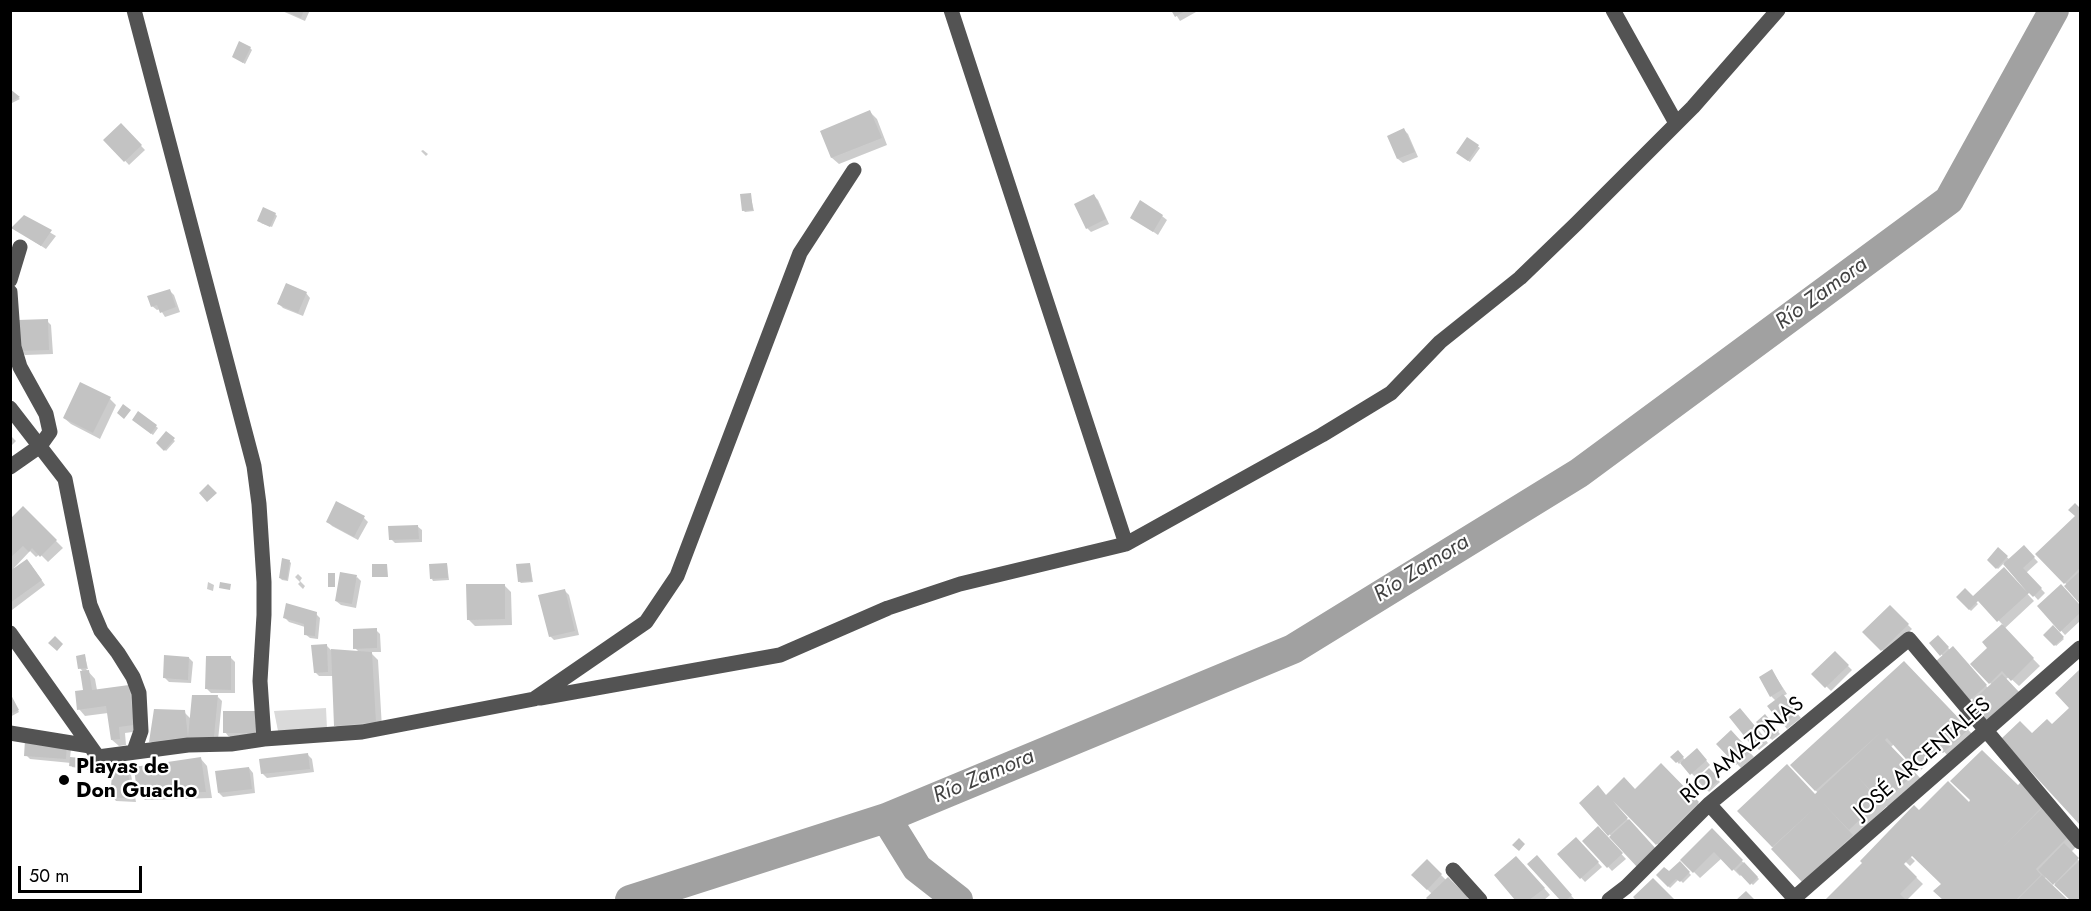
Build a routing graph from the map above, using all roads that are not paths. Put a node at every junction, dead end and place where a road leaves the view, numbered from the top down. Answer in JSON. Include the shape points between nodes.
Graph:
{"nodes":[{"id":1,"x":134,"y":10,"type":"edge"},
{"id":2,"x":951,"y":10,"type":"edge"},
{"id":3,"x":1613,"y":10,"type":"edge"},
{"id":4,"x":1778,"y":10,"type":"edge"},
{"id":5,"x":1676,"y":123,"type":"junction"},
{"id":6,"x":854,"y":170,"type":"dead end"},
{"id":7,"x":20,"y":248,"type":"dead end"},
{"id":8,"x":10,"y":280,"type":"edge"},
{"id":9,"x":10,"y":291,"type":"edge"},
{"id":10,"x":10,"y":408,"type":"edge"},
{"id":11,"x":40,"y":446,"type":"junction"},
{"id":12,"x":10,"y":467,"type":"edge"},
{"id":13,"x":1126,"y":544,"type":"junction"},
{"id":14,"x":10,"y":633,"type":"edge"},
{"id":15,"x":2080,"y":648,"type":"edge"},
{"id":16,"x":534,"y":699,"type":"junction"},
{"id":17,"x":1988,"y":730,"type":"junction"},
{"id":18,"x":10,"y":733,"type":"edge"},
{"id":19,"x":264,"y":739,"type":"junction"},
{"id":20,"x":94,"y":751,"type":"junction"},
{"id":21,"x":134,"y":751,"type":"junction"},
{"id":22,"x":1709,"y":804,"type":"junction"},
{"id":23,"x":2080,"y":842,"type":"edge"},
{"id":24,"x":1453,"y":870,"type":"dead end"},
{"id":25,"x":1480,"y":900,"type":"edge"},
{"id":26,"x":1609,"y":900,"type":"edge"},
{"id":27,"x":1794,"y":900,"type":"edge"}],
"edges":[{"from":1,"to":19,"type":"street","via":[[254,466],[264,582],[260,681]]},
{"from":2,"to":13,"type":"street"},
{"from":3,"to":5,"type":"street"},
{"from":4,"to":5,"type":"street"},
{"from":5,"to":13,"type":"street","via":[[1520,278],[1440,342],[1391,393]]},
{"from":6,"to":16,"type":"street","via":[[801,253],[677,576],[646,622]]},
{"from":7,"to":8,"type":"street"},
{"from":9,"to":11,"type":"street","via":[[14,347],[20,367],[46,414],[50,432]]},
{"from":10,"to":11,"type":"street"},
{"from":11,"to":12,"type":"street"},
{"from":11,"to":21,"type":"street","via":[[65,479],[90,605],[101,631],[133,677],[139,693],[141,731]]},
{"from":13,"to":16,"type":"street","via":[[960,584],[888,608],[780,655]]},
{"from":14,"to":20,"type":"street"},
{"from":15,"to":17,"type":"street","name":"JOSÉ ARCENTALES"},
{"from":16,"to":19,"type":"street","via":[[362,732]]},
{"from":17,"to":22,"type":"street","name":"RÍO AMAZONAS","via":[[1909,639]]},
{"from":17,"to":23,"type":"street"},
{"from":17,"to":27,"type":"street","name":"JOSÉ ARCENTALES"},
{"from":18,"to":20,"type":"street"},
{"from":19,"to":21,"type":"street"},
{"from":20,"to":21,"type":"street"},
{"from":22,"to":26,"type":"street","name":"RÍO AMAZONAS"},
{"from":22,"to":27,"type":"street"},
{"from":24,"to":25,"type":"street"}]}
